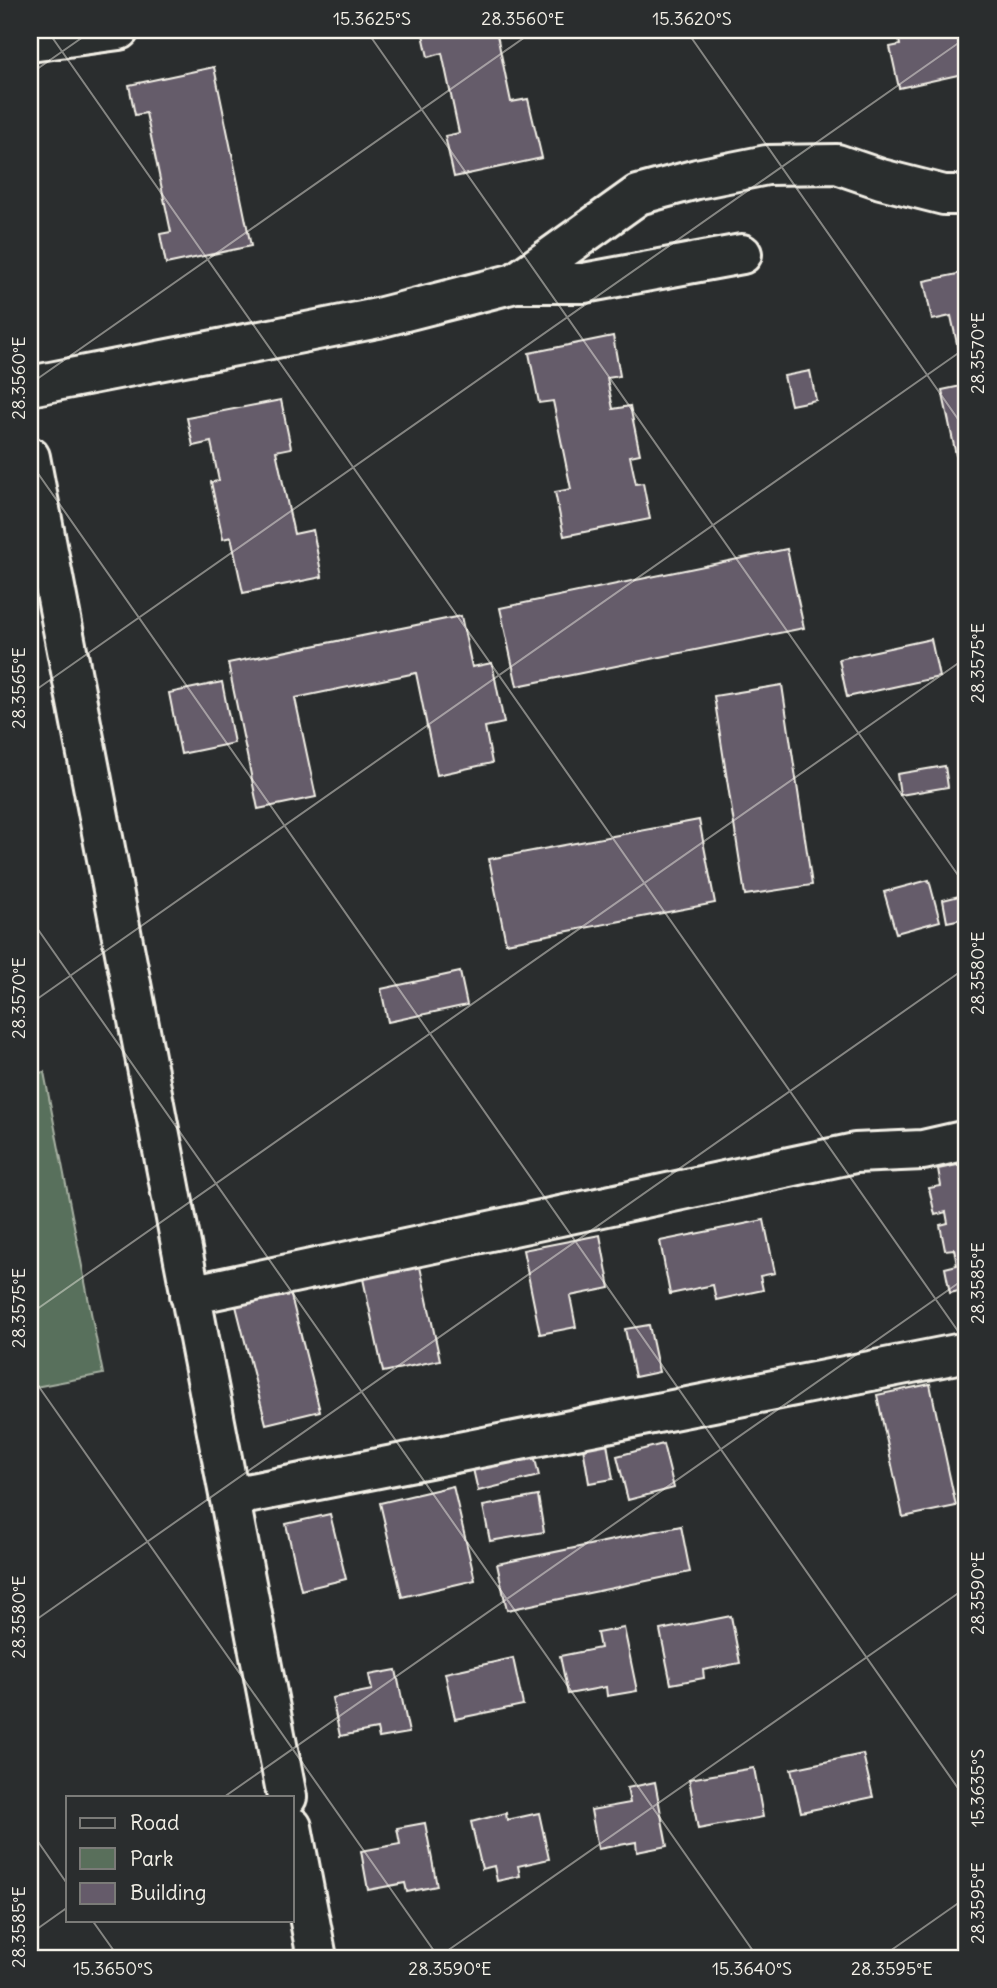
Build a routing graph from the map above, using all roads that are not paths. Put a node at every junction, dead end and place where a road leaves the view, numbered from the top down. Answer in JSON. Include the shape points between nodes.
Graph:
{"nodes":[{"id":1,"x":119,"y":30,"type":"edge"},
{"id":2,"x":30,"y":42,"type":"edge"},
{"id":3,"x":967,"y":195,"type":"edge"},
{"id":4,"x":743,"y":254,"type":"dead end"},
{"id":5,"x":515,"y":283,"type":"junction"},
{"id":6,"x":30,"y":386,"type":"edge"},
{"id":7,"x":30,"y":457,"type":"edge"},
{"id":8,"x":967,"y":1140,"type":"edge"},
{"id":9,"x":190,"y":1295,"type":"junction"},
{"id":10,"x":967,"y":1352,"type":"edge"},
{"id":11,"x":230,"y":1497,"type":"junction"},
{"id":12,"x":287,"y":1796,"type":"edge"},
{"id":13,"x":294,"y":1837,"type":"edge"},
{"id":14,"x":317,"y":1958,"type":"edge"}],
"edges":[{"from":1,"to":2,"type":"street"},
{"from":3,"to":5,"type":"street","via":[[944,195],[837,164],[767,165],[638,195]]},
{"from":4,"to":5,"type":"street","via":[[584,283]]},
{"from":5,"to":6,"type":"street","via":[[378,318]]},
{"from":7,"to":9,"type":"street"},
{"from":8,"to":9,"type":"street","via":[[923,1150],[855,1153]]},
{"from":9,"to":11,"type":"street"},
{"from":10,"to":11,"type":"street"},
{"from":11,"to":12,"type":"street"},
{"from":13,"to":14,"type":"street"}]}
